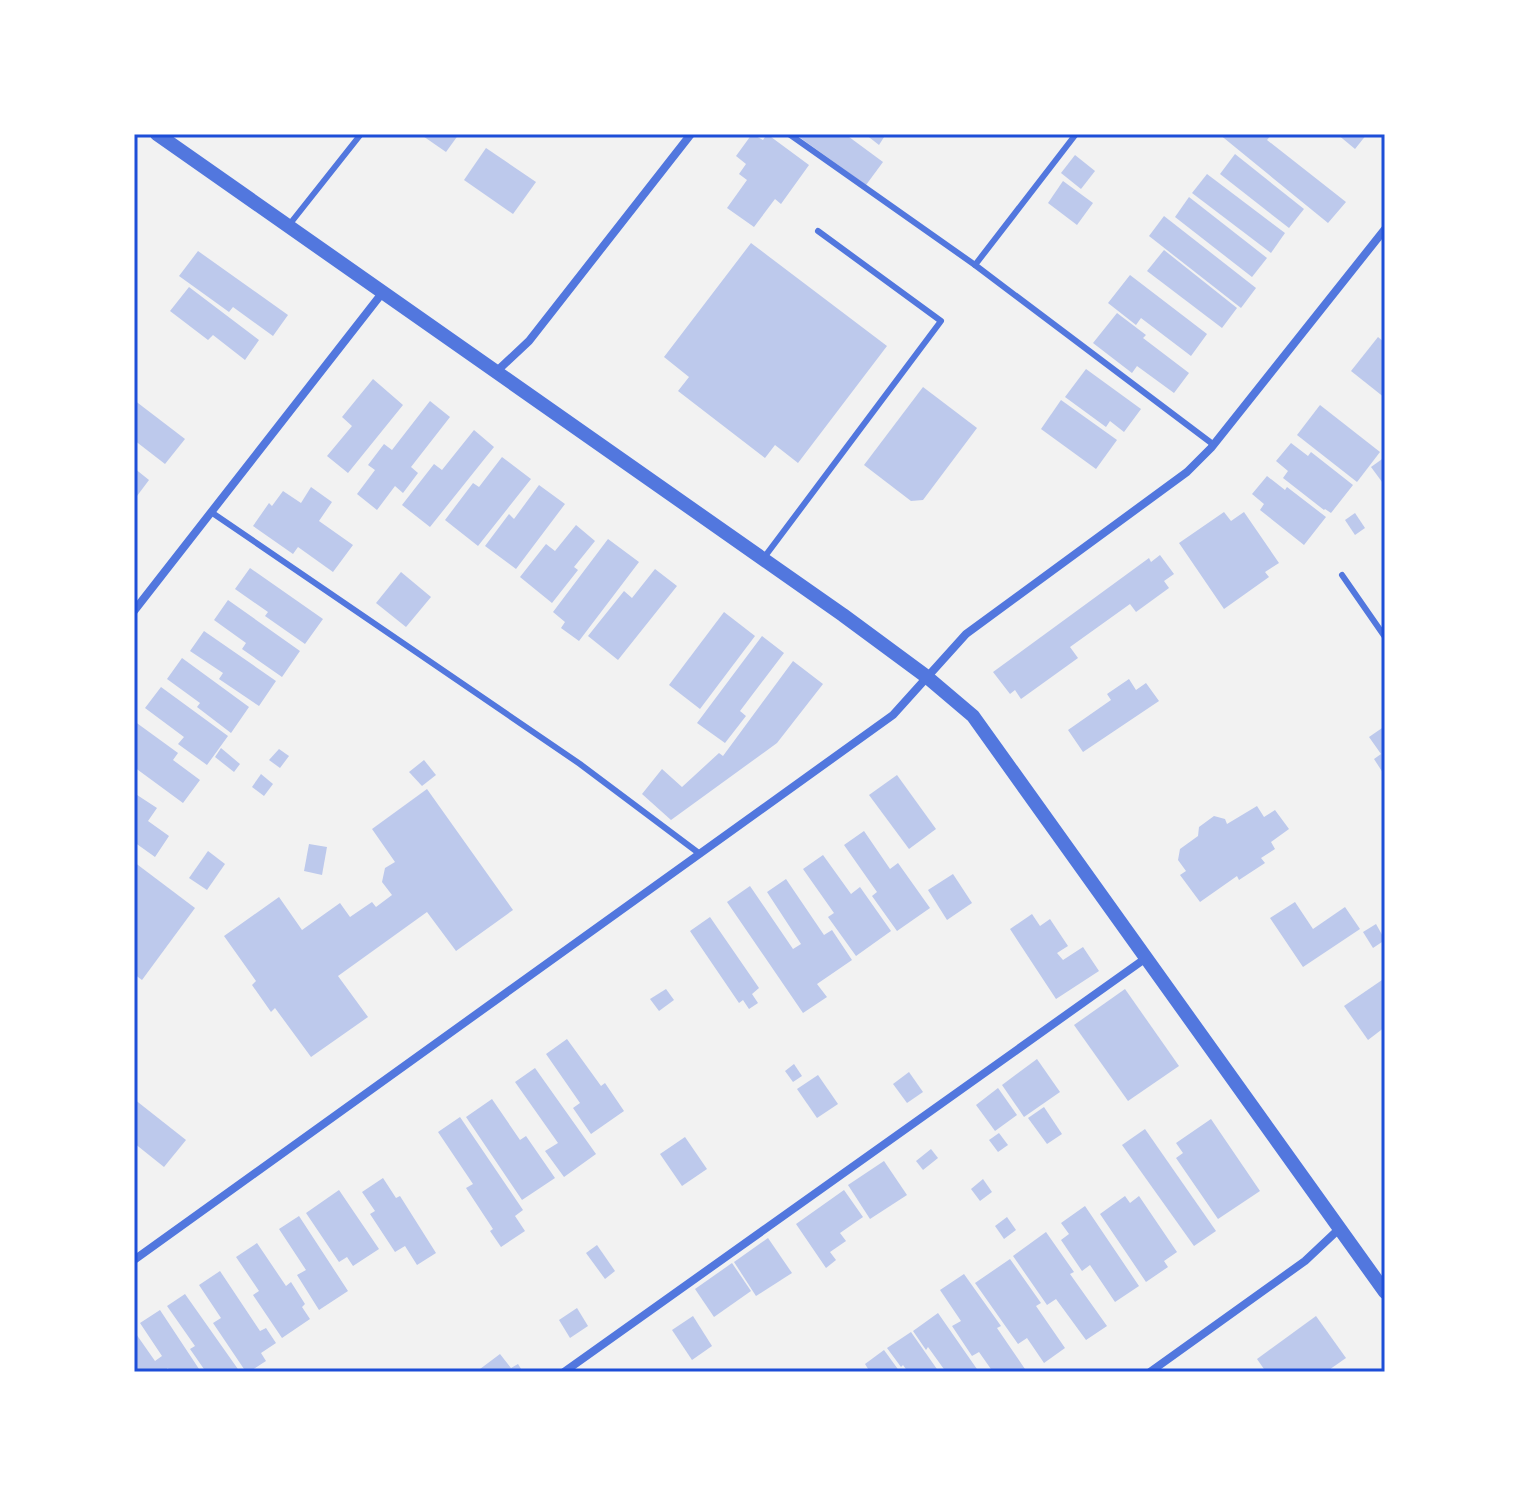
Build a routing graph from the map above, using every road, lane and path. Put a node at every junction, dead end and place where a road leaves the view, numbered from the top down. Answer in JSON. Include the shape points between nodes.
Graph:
{"nodes":[{"id":1,"x":157,"y":134,"type":"edge"},
{"id":2,"x":361,"y":134,"type":"edge"},
{"id":3,"x":691,"y":134,"type":"edge"},
{"id":4,"x":789,"y":134,"type":"edge"},
{"id":5,"x":1076,"y":134,"type":"edge"},
{"id":6,"x":289,"y":226,"type":"junction"},
{"id":7,"x":1385,"y":229,"type":"edge"},
{"id":8,"x":818,"y":231,"type":"dead end"},
{"id":9,"x":975,"y":265,"type":"junction"},
{"id":10,"x":383,"y":292,"type":"junction"},
{"id":11,"x":497,"y":371,"type":"junction"},
{"id":12,"x":1214,"y":445,"type":"junction"},
{"id":13,"x":211,"y":512,"type":"junction"},
{"id":14,"x":763,"y":559,"type":"junction"},
{"id":15,"x":1342,"y":575,"type":"dead end"},
{"id":16,"x":134,"y":611,"type":"edge"},
{"id":17,"x":1385,"y":637,"type":"edge"},
{"id":18,"x":927,"y":677,"type":"junction"},
{"id":19,"x":701,"y":855,"type":"junction"},
{"id":20,"x":1146,"y":958,"type":"junction"},
{"id":21,"x":1339,"y":1229,"type":"junction"},
{"id":22,"x":134,"y":1260,"type":"edge"},
{"id":23,"x":1385,"y":1292,"type":"edge"},
{"id":24,"x":564,"y":1372,"type":"edge"},
{"id":25,"x":1150,"y":1372,"type":"edge"}],
"edges":[{"from":1,"to":6,"type":"street"},
{"from":2,"to":6,"type":"lane"},
{"from":3,"to":11,"type":"street","via":[[529,341]]},
{"from":4,"to":9,"type":"lane"},
{"from":5,"to":9,"type":"lane"},
{"from":6,"to":10,"type":"street"},
{"from":7,"to":12,"type":"street"},
{"from":8,"to":14,"type":"lane","via":[[941,321]]},
{"from":9,"to":12,"type":"lane"},
{"from":10,"to":11,"type":"street"},
{"from":10,"to":13,"type":"street"},
{"from":11,"to":14,"type":"street"},
{"from":12,"to":18,"type":"street","via":[[1187,472],[966,634]]},
{"from":13,"to":16,"type":"street"},
{"from":13,"to":19,"type":"lane","via":[[580,764]]},
{"from":14,"to":18,"type":"street"},
{"from":15,"to":17,"type":"lane"},
{"from":18,"to":19,"type":"street","via":[[877,728]]},
{"from":18,"to":20,"type":"street","via":[[973,716]]},
{"from":19,"to":22,"type":"street"},
{"from":20,"to":21,"type":"street"},
{"from":20,"to":24,"type":"street"},
{"from":21,"to":23,"type":"street"},
{"from":21,"to":25,"type":"street","via":[[1305,1261]]}]}
